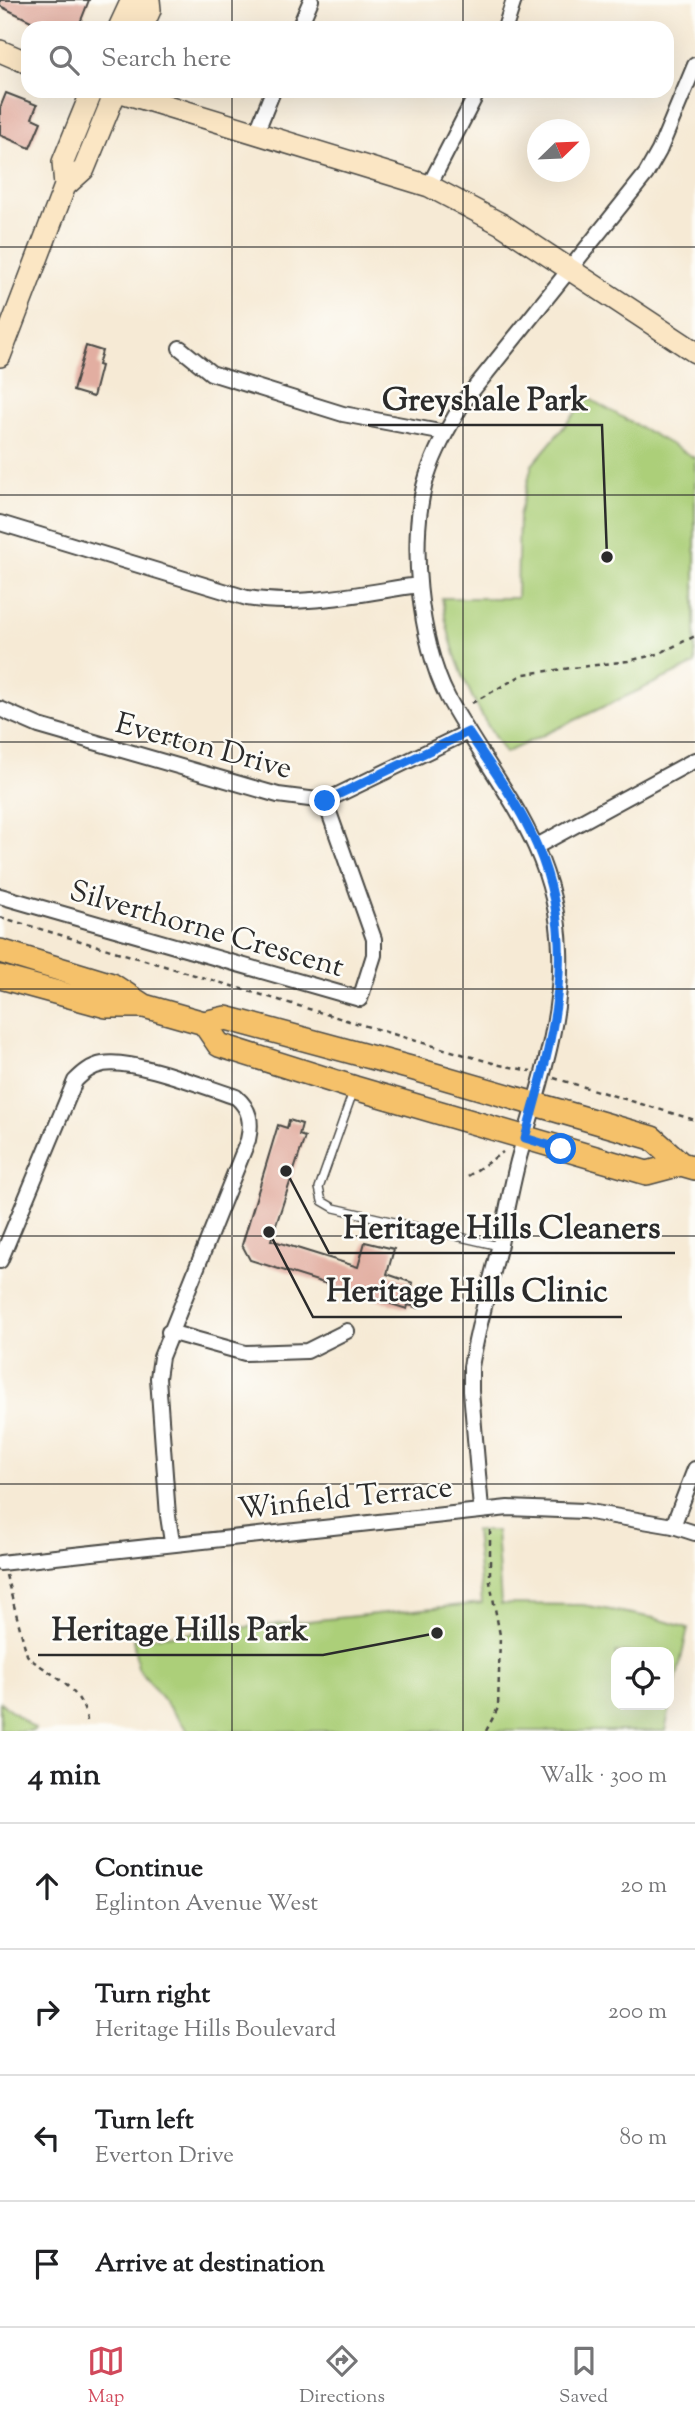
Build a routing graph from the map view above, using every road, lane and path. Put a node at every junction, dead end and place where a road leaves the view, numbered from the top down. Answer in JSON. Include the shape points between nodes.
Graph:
{"nodes":[{"id":1,"x":132,"y":0,"type":"edge"},
{"id":2,"x":149,"y":0,"type":"edge"},
{"id":3,"x":311,"y":0,"type":"edge"},
{"id":4,"x":514,"y":0,"type":"edge"},
{"id":5,"x":122,"y":21,"type":"edge"},
{"id":6,"x":145,"y":21,"type":"edge"},
{"id":7,"x":302,"y":21,"type":"edge"},
{"id":8,"x":507,"y":21,"type":"edge"},
{"id":9,"x":0,"y":51,"type":"edge"},
{"id":10,"x":21,"y":61,"type":"edge"},
{"id":11,"x":695,"y":65,"type":"edge"},
{"id":12,"x":89,"y":98,"type":"edge"},
{"id":13,"x":114,"y":98,"type":"edge"},
{"id":14,"x":140,"y":98,"type":"edge"},
{"id":15,"x":270,"y":98,"type":"edge"},
{"id":16,"x":474,"y":98,"type":"edge"},
{"id":17,"x":256,"y":133,"type":"junction"},
{"id":18,"x":65,"y":186,"type":"junction"},
{"id":19,"x":429,"y":186,"type":"junction"},
{"id":20,"x":569,"y":269,"type":"junction"},
{"id":21,"x":180,"y":348,"type":"dead end"},
{"id":22,"x":695,"y":352,"type":"edge"},
{"id":23,"x":0,"y":356,"type":"edge"},
{"id":24,"x":445,"y":433,"type":"junction"},
{"id":25,"x":0,"y":523,"type":"edge"},
{"id":26,"x":418,"y":585,"type":"junction"},
{"id":27,"x":695,"y":636,"type":"edge"},
{"id":28,"x":472,"y":703,"type":"dead end"},
{"id":29,"x":0,"y":709,"type":"edge"},
{"id":30,"x":468,"y":732,"type":"junction"},
{"id":31,"x":695,"y":760,"type":"edge"},
{"id":32,"x":325,"y":801,"type":"junction"},
{"id":33,"x":537,"y":846,"type":"junction"},
{"id":34,"x":0,"y":895,"type":"edge"},
{"id":35,"x":0,"y":917,"type":"edge"},
{"id":36,"x":0,"y":951,"type":"edge"},
{"id":37,"x":0,"y":978,"type":"edge"},
{"id":38,"x":144,"y":1006,"type":"junction"},
{"id":39,"x":204,"y":1023,"type":"junction"},
{"id":40,"x":522,"y":1068,"type":"dead end"},
{"id":41,"x":560,"y":1080,"type":"dead end"},
{"id":42,"x":355,"y":1088,"type":"junction"},
{"id":43,"x":535,"y":1104,"type":"junction"},
{"id":44,"x":695,"y":1120,"type":"edge"},
{"id":45,"x":525,"y":1138,"type":"junction"},
{"id":46,"x":503,"y":1152,"type":"dead end"},
{"id":47,"x":688,"y":1166,"type":"edge"},
{"id":48,"x":468,"y":1176,"type":"dead end"},
{"id":49,"x":499,"y":1246,"type":"junction"},
{"id":50,"x":0,"y":1261,"type":"edge"},
{"id":51,"x":347,"y":1331,"type":"dead end"},
{"id":52,"x":169,"y":1332,"type":"junction"},
{"id":53,"x":695,"y":1469,"type":"edge"},
{"id":54,"x":481,"y":1509,"type":"junction"},
{"id":55,"x":490,"y":1526,"type":"dead end"},
{"id":56,"x":673,"y":1526,"type":"junction"},
{"id":57,"x":695,"y":1533,"type":"edge"},
{"id":58,"x":172,"y":1542,"type":"junction"},
{"id":59,"x":1,"y":1562,"type":"edge"},
{"id":60,"x":87,"y":1721,"type":"dead end"},
{"id":61,"x":486,"y":1731,"type":"edge"}],
"edges":[{"from":1,"to":5,"type":"street"},
{"from":2,"to":6,"type":"street"},
{"from":3,"to":7,"type":"street"},
{"from":4,"to":8,"type":"street"},
{"from":9,"to":10,"type":"street"},
{"from":11,"to":20,"type":"street","via":[[646,174]]},
{"from":12,"to":18,"type":"street","via":[[63,162]]},
{"from":13,"to":18,"type":"street","via":[[84,169]]},
{"from":14,"to":17,"type":"street"},
{"from":15,"to":17,"type":"street"},
{"from":16,"to":19,"type":"street"},
{"from":17,"to":19,"type":"street"},
{"from":18,"to":23,"type":"street"},
{"from":19,"to":20,"type":"street","via":[[501,224]]},
{"from":20,"to":22,"type":"street"},
{"from":20,"to":24,"type":"street","via":[[483,375]]},
{"from":21,"to":24,"type":"street","via":[[211,373],[343,414]]},
{"from":24,"to":26,"type":"street","via":[[427,476],[419,515]]},
{"from":25,"to":26,"type":"street","via":[[260,600],[295,602]]},
{"from":26,"to":30,"type":"street","via":[[446,695]]},
{"from":27,"to":28,"type":"path","via":[[657,654],[628,661],[524,674]]},
{"from":29,"to":32,"type":"street","name":"Everton Drive","via":[[39,726],[278,796]]},
{"from":30,"to":32,"type":"street","name":"Everton Drive"},
{"from":30,"to":33,"type":"street"},
{"from":31,"to":33,"type":"street"},
{"from":32,"to":34,"type":"street","name":"Silverthorne Crescent","via":[[374,939],[374,955],[360,999]]},
{"from":33,"to":43,"type":"street","via":[[556,914],[560,970],[557,1010]]},
{"from":35,"to":40,"type":"path","via":[[425,1044]]},
{"from":36,"to":38,"type":"main road","via":[[113,985]]},
{"from":37,"to":38,"type":"main road","via":[[106,1006]]},
{"from":38,"to":39,"type":"main road"},
{"from":39,"to":42,"type":"main road","via":[[219,1045]]},
{"from":39,"to":43,"type":"main road","via":[[226,1018]]},
{"from":41,"to":44,"type":"path"},
{"from":42,"to":45,"type":"main road"},
{"from":42,"to":49,"type":"lane","via":[[319,1188],[322,1201],[334,1208]]},
{"from":43,"to":45,"type":"street"},
{"from":43,"to":47,"type":"main road","via":[[652,1138]]},
{"from":45,"to":47,"type":"main road","via":[[647,1173]]},
{"from":45,"to":49,"type":"street"},
{"from":46,"to":48,"type":"path"},
{"from":49,"to":54,"type":"street","via":[[471,1367]]},
{"from":50,"to":52,"type":"street","via":[[75,1081],[86,1071],[102,1064],[125,1063],[236,1097],[251,1122],[248,1140]]},
{"from":51,"to":52,"type":"street","via":[[307,1352],[245,1353]]},
{"from":52,"to":58,"type":"street","via":[[158,1378]]},
{"from":53,"to":56,"type":"street"},
{"from":54,"to":56,"type":"street","name":"Winfield Terrace","via":[[584,1511]]},
{"from":54,"to":58,"type":"street","name":"Winfield Terrace"},
{"from":55,"to":61,"type":"path","via":[[490,1582],[500,1635],[498,1708]]},
{"from":56,"to":57,"type":"street","name":"Winfield Terrace"},
{"from":58,"to":59,"type":"street","name":"Winfield Terrace"},
{"from":59,"to":60,"type":"path","via":[[27,1655],[62,1679],[83,1707]]}]}
